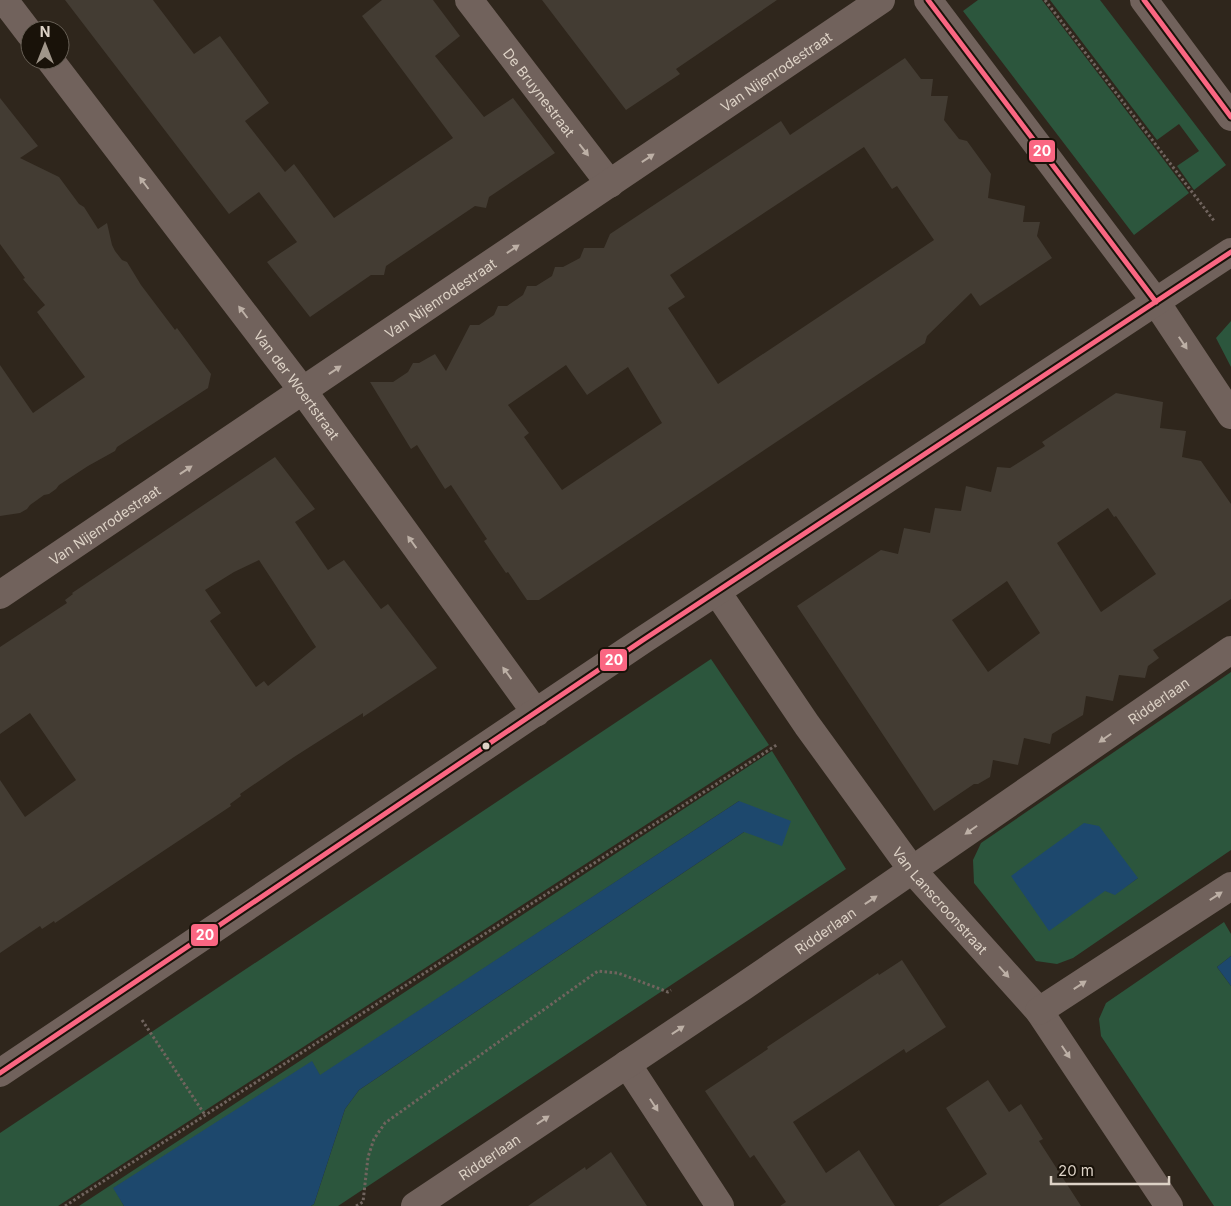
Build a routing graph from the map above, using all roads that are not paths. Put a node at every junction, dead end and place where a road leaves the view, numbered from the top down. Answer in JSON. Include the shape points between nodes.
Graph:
{"nodes":[{"id":1,"x":4,"y":0,"type":"edge"},
{"id":2,"x":469,"y":0,"type":"edge"},
{"id":3,"x":881,"y":0,"type":"edge"},
{"id":4,"x":928,"y":0,"type":"edge"},
{"id":5,"x":1144,"y":0,"type":"edge"},
{"id":6,"x":20,"y":21,"type":"edge"},
{"id":7,"x":58,"y":70,"type":"edge"},
{"id":8,"x":1231,"y":117,"type":"edge"},
{"id":9,"x":610,"y":184,"type":"junction"},
{"id":10,"x":1231,"y":252,"type":"edge"},
{"id":11,"x":1156,"y":302,"type":"junction"},
{"id":12,"x":303,"y":391,"type":"junction"},
{"id":13,"x":1231,"y":415,"type":"edge"},
{"id":14,"x":717,"y":592,"type":"junction"},
{"id":15,"x":0,"y":595,"type":"edge"},
{"id":16,"x":1231,"y":650,"type":"edge"},
{"id":17,"x":536,"y":713,"type":"junction"},
{"id":18,"x":913,"y":871,"type":"junction"},
{"id":19,"x":1231,"y":886,"type":"edge"},
{"id":20,"x":1039,"y":1011,"type":"junction"},
{"id":21,"x":627,"y":1064,"type":"junction"},
{"id":22,"x":0,"y":1073,"type":"edge"},
{"id":23,"x":415,"y":1206,"type":"edge"},
{"id":24,"x":720,"y":1206,"type":"edge"},
{"id":25,"x":1169,"y":1206,"type":"edge"}],
"edges":[{"from":1,"to":6,"type":"street"},
{"from":2,"to":9,"type":"street","name":"De Bruynestraat","one_way":true},
{"from":9,"to":3,"type":"street","name":"Van Nijenrodestraat","one_way":true},
{"from":4,"to":11,"type":"street"},
{"from":5,"to":8,"type":"street"},
{"from":12,"to":7,"type":"street","name":"Van der Woertstraat","one_way":true},
{"from":12,"to":9,"type":"street","name":"Van Nijenrodestraat","one_way":true},
{"from":10,"to":11,"type":"street"},
{"from":11,"to":13,"type":"street","one_way":true},
{"from":11,"to":14,"type":"street"},
{"from":15,"to":12,"type":"street","name":"Van Nijenrodestraat","one_way":true},
{"from":17,"to":12,"type":"street","name":"Van der Woertstraat","one_way":true},
{"from":14,"to":17,"type":"street"},
{"from":14,"to":18,"type":"street","name":"Van Lanscroonstraat","via":[[807,725]]},
{"from":16,"to":18,"type":"street","name":"Ridderlaan","one_way":true},
{"from":17,"to":22,"type":"street"},
{"from":18,"to":20,"type":"street","name":"Van Lanscroonstraat","one_way":true},
{"from":21,"to":18,"type":"street","name":"Ridderlaan","one_way":true},
{"from":20,"to":19,"type":"street","one_way":true},
{"from":20,"to":25,"type":"street","name":"Van Lanscroonstraat","one_way":true},
{"from":23,"to":21,"type":"street","name":"Ridderlaan","one_way":true},
{"from":21,"to":24,"type":"street","one_way":true}]}
